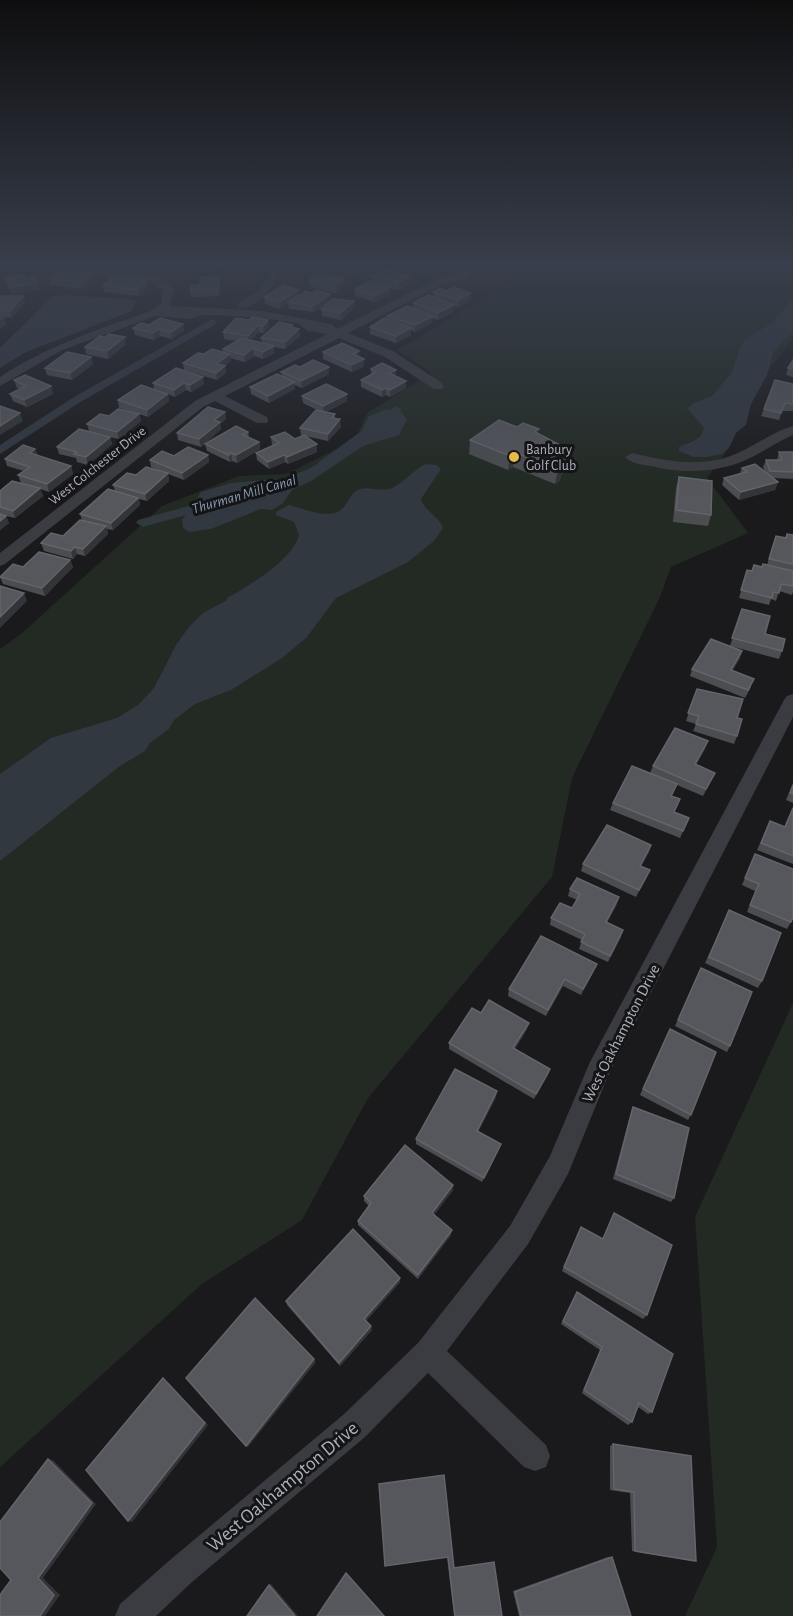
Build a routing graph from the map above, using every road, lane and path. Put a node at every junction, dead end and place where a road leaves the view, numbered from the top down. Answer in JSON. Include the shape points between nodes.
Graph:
{"nodes":[{"id":1,"x":78,"y":340,"type":"edge"},
{"id":2,"x":320,"y":340,"type":"edge"},
{"id":3,"x":355,"y":340,"type":"edge"},
{"id":4,"x":0,"y":382,"type":"edge"},
{"id":5,"x":438,"y":386,"type":"dead end"},
{"id":6,"x":215,"y":396,"type":"junction"},
{"id":7,"x":262,"y":420,"type":"dead end"},
{"id":8,"x":793,"y":430,"type":"edge"},
{"id":9,"x":632,"y":457,"type":"dead end"},
{"id":10,"x":0,"y":561,"type":"edge"},
{"id":11,"x":793,"y":700,"type":"edge"},
{"id":12,"x":428,"y":1353,"type":"junction"},
{"id":13,"x":535,"y":1456,"type":"dead end"},
{"id":14,"x":132,"y":1616,"type":"edge"}],
"edges":[{"from":1,"to":4,"type":"street","via":[[27,364]]},
{"from":2,"to":6,"type":"street","name":"West Colchester Drive"},
{"from":3,"to":5,"type":"street","via":[[400,360]]},
{"from":6,"to":7,"type":"street"},
{"from":6,"to":10,"type":"street","name":"West Colchester Drive","via":[[188,412]]},
{"from":8,"to":9,"type":"street","via":[[739,458],[711,465],[661,465]]},
{"from":11,"to":12,"type":"street","name":"West Oakhampton Drive","via":[[598,1070],[559,1165],[519,1235]]},
{"from":12,"to":13,"type":"street"},
{"from":12,"to":14,"type":"street","name":"West Oakhampton Drive","via":[[354,1426]]}]}
